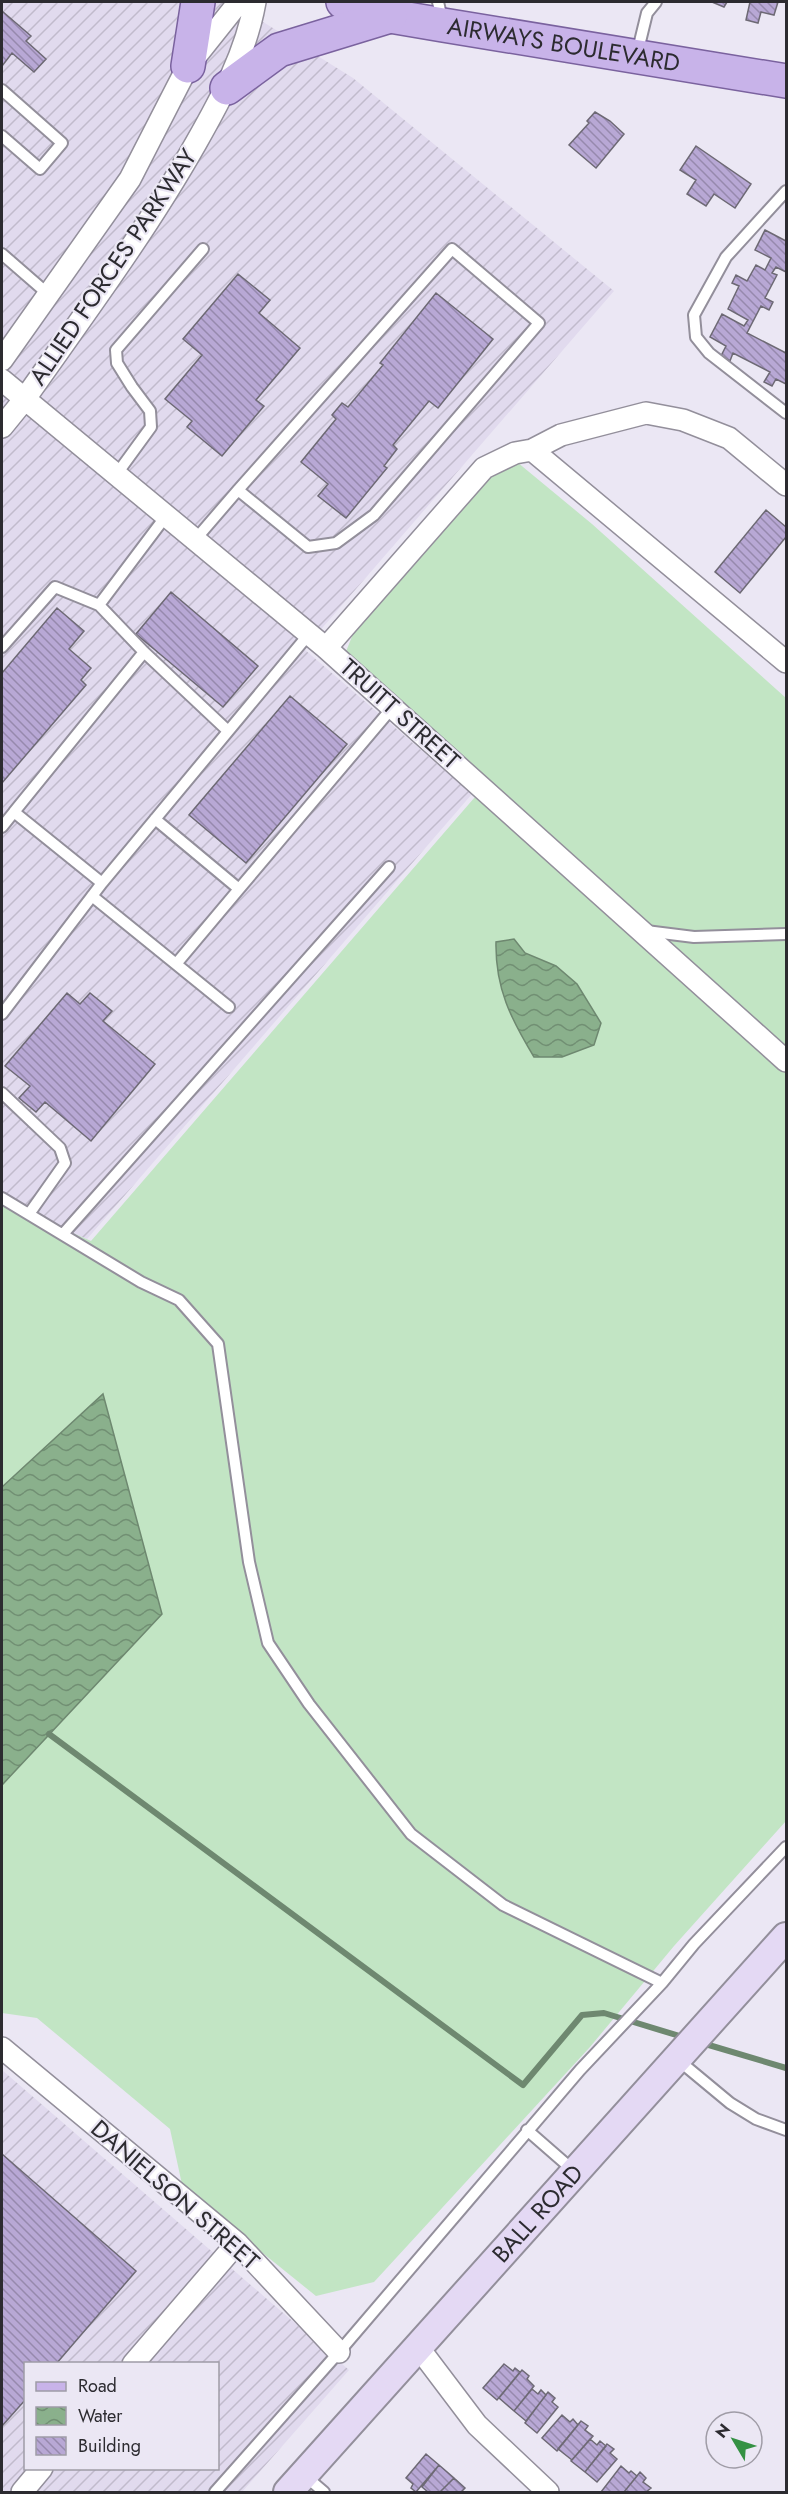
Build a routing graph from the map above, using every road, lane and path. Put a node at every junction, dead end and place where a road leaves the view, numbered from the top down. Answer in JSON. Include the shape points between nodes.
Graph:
{"nodes":[{"id":1,"x":198,"y":2,"type":"edge"},
{"id":2,"x":239,"y":2,"type":"edge"},
{"id":3,"x":255,"y":2,"type":"edge"},
{"id":4,"x":343,"y":2,"type":"edge"},
{"id":5,"x":656,"y":2,"type":"edge"},
{"id":6,"x":392,"y":12,"type":"junction"},
{"id":7,"x":441,"y":13,"type":"edge"},
{"id":8,"x":636,"y":57,"type":"junction"},
{"id":9,"x":188,"y":66,"type":"junction"},
{"id":10,"x":786,"y":81,"type":"edge"},
{"id":11,"x":227,"y":88,"type":"junction"},
{"id":12,"x":2,"y":90,"type":"edge"},
{"id":13,"x":2,"y":136,"type":"edge"},
{"id":14,"x":786,"y":191,"type":"edge"},
{"id":15,"x":782,"y":204,"type":"edge"},
{"id":16,"x":203,"y":249,"type":"dead end"},
{"id":17,"x":2,"y":254,"type":"edge"},
{"id":18,"x":48,"y":294,"type":"junction"},
{"id":19,"x":2,"y":360,"type":"edge"},
{"id":20,"x":2,"y":380,"type":"edge"},
{"id":21,"x":24,"y":400,"type":"junction"},
{"id":22,"x":786,"y":413,"type":"edge"},
{"id":23,"x":2,"y":428,"type":"edge"},
{"id":24,"x":532,"y":450,"type":"junction"},
{"id":25,"x":116,"y":476,"type":"junction"},
{"id":26,"x":786,"y":485,"type":"edge"},
{"id":27,"x":238,"y":490,"type":"junction"},
{"id":28,"x":166,"y":516,"type":"junction"},
{"id":29,"x":195,"y":540,"type":"junction"},
{"id":30,"x":99,"y":605,"type":"junction"},
{"id":31,"x":309,"y":633,"type":"junction"},
{"id":32,"x":2,"y":647,"type":"edge"},
{"id":33,"x":326,"y":648,"type":"junction"},
{"id":34,"x":144,"y":652,"type":"junction"},
{"id":35,"x":786,"y":662,"type":"edge"},
{"id":36,"x":392,"y":708,"type":"junction"},
{"id":37,"x":228,"y":731,"type":"junction"},
{"id":38,"x":14,"y":812,"type":"junction"},
{"id":39,"x":155,"y":819,"type":"junction"},
{"id":40,"x":2,"y":827,"type":"edge"},
{"id":41,"x":389,"y":867,"type":"dead end"},
{"id":42,"x":102,"y":883,"type":"junction"},
{"id":43,"x":239,"y":889,"type":"junction"},
{"id":44,"x":92,"y":896,"type":"junction"},
{"id":45,"x":640,"y":930,"type":"junction"},
{"id":46,"x":786,"y":934,"type":"edge"},
{"id":47,"x":176,"y":964,"type":"junction"},
{"id":48,"x":229,"y":1007,"type":"dead end"},
{"id":49,"x":2,"y":1014,"type":"edge"},
{"id":50,"x":786,"y":1061,"type":"edge"},
{"id":51,"x":2,"y":1093,"type":"edge"},
{"id":52,"x":2,"y":1198,"type":"edge"},
{"id":53,"x":29,"y":1214,"type":"junction"},
{"id":54,"x":63,"y":1234,"type":"junction"},
{"id":55,"x":786,"y":1847,"type":"edge"},
{"id":56,"x":786,"y":1937,"type":"edge"},
{"id":57,"x":662,"y":1983,"type":"junction"},
{"id":58,"x":687,"y":2048,"type":"junction"},
{"id":59,"x":3,"y":2053,"type":"edge"},
{"id":60,"x":527,"y":2130,"type":"junction"},
{"id":61,"x":786,"y":2130,"type":"edge"},
{"id":62,"x":575,"y":2172,"type":"junction"},
{"id":63,"x":237,"y":2243,"type":"junction"},
{"id":64,"x":418,"y":2347,"type":"junction"},
{"id":65,"x":339,"y":2352,"type":"junction"},
{"id":66,"x":135,"y":2362,"type":"edge"},
{"id":67,"x":41,"y":2470,"type":"edge"},
{"id":68,"x":305,"y":2487,"type":"edge"},
{"id":69,"x":22,"y":2493,"type":"edge"},
{"id":70,"x":215,"y":2493,"type":"edge"},
{"id":71,"x":548,"y":2493,"type":"edge"}],
"edges":[{"from":1,"to":9,"type":"main road"},
{"from":2,"to":9,"type":"street","name":"ALLIED FORCES PARKWAY"},
{"from":3,"to":11,"type":"street","name":"ALLIED FORCES PARKWAY"},
{"from":4,"to":6,"type":"main road","name":"AIRWAYS BOULEVARD"},
{"from":5,"to":8,"type":"lane","via":[[647,13]]},
{"from":6,"to":7,"type":"main road","name":"AIRWAYS BOULEVARD"},
{"from":6,"to":11,"type":"main road","via":[[279,50]]},
{"from":7,"to":8,"type":"main road","name":"AIRWAYS BOULEVARD"},
{"from":8,"to":10,"type":"main road","name":"AIRWAYS BOULEVARD"},
{"from":9,"to":18,"type":"street","name":"ALLIED FORCES PARKWAY","via":[[130,179]]},
{"from":11,"to":21,"type":"street","name":"ALLIED FORCES PARKWAY","via":[[164,199]]},
{"from":12,"to":13,"type":"lane","via":[[62,143],[40,169]]},
{"from":14,"to":15,"type":"lane"},
{"from":15,"to":22,"type":"lane","via":[[726,257],[694,315],[696,337],[709,353]]},
{"from":16,"to":25,"type":"lane","via":[[116,350],[117,363],[150,411],[151,427]]},
{"from":17,"to":18,"type":"lane"},
{"from":18,"to":19,"type":"street","name":"ALLIED FORCES PARKWAY"},
{"from":20,"to":21,"type":"street","name":"TRUITT STREET"},
{"from":21,"to":23,"type":"street","name":"ALLIED FORCES PARKWAY"},
{"from":21,"to":25,"type":"street","name":"TRUITT STREET"},
{"from":24,"to":26,"type":"street","via":[[561,435],[646,413],[683,420],[729,438]]},
{"from":24,"to":33,"type":"street","via":[[515,453],[484,468]]},
{"from":24,"to":35,"type":"street"},
{"from":25,"to":28,"type":"street","name":"TRUITT STREET"},
{"from":27,"to":27,"type":"lane","via":[[452,249],[538,323],[375,515],[336,543],[308,546]]},
{"from":27,"to":29,"type":"lane"},
{"from":28,"to":29,"type":"street","name":"TRUITT STREET"},
{"from":28,"to":30,"type":"lane"},
{"from":29,"to":31,"type":"street","name":"TRUITT STREET"},
{"from":30,"to":32,"type":"lane","via":[[55,587]]},
{"from":30,"to":34,"type":"lane"},
{"from":31,"to":33,"type":"street","name":"TRUITT STREET"},
{"from":31,"to":37,"type":"lane"},
{"from":33,"to":36,"type":"street","name":"TRUITT STREET"},
{"from":34,"to":37,"type":"lane"},
{"from":34,"to":38,"type":"lane"},
{"from":36,"to":43,"type":"lane"},
{"from":36,"to":45,"type":"street","name":"TRUITT STREET"},
{"from":37,"to":39,"type":"lane"},
{"from":38,"to":40,"type":"lane"},
{"from":38,"to":42,"type":"lane"},
{"from":39,"to":42,"type":"lane"},
{"from":39,"to":43,"type":"lane"},
{"from":41,"to":54,"type":"lane"},
{"from":42,"to":44,"type":"lane"},
{"from":43,"to":47,"type":"lane"},
{"from":44,"to":47,"type":"lane"},
{"from":44,"to":49,"type":"lane"},
{"from":45,"to":46,"type":"lane","via":[[694,937]]},
{"from":45,"to":50,"type":"street","name":"TRUITT STREET"},
{"from":47,"to":48,"type":"lane"},
{"from":51,"to":53,"type":"lane","via":[[60,1148],[65,1163]]},
{"from":52,"to":53,"type":"lane"},
{"from":53,"to":54,"type":"lane"},
{"from":54,"to":57,"type":"lane","via":[[141,1282],[180,1300],[218,1344],[249,1562],[268,1643],[309,1704],[411,1834],[503,1905]]},
{"from":55,"to":57,"type":"lane"},
{"from":56,"to":58,"type":"main road","name":"BALL ROAD"},
{"from":57,"to":60,"type":"lane"},
{"from":58,"to":61,"type":"lane","via":[[730,2103],[756,2119]]},
{"from":58,"to":62,"type":"main road","name":"BALL ROAD"},
{"from":59,"to":63,"type":"street","name":"DANIELSON STREET"},
{"from":60,"to":62,"type":"lane"},
{"from":60,"to":65,"type":"lane"},
{"from":62,"to":64,"type":"main road","name":"BALL ROAD"},
{"from":63,"to":65,"type":"street","name":"DANIELSON STREET"},
{"from":63,"to":66,"type":"street"},
{"from":64,"to":68,"type":"main road","name":"BALL ROAD"},
{"from":64,"to":71,"type":"street","via":[[477,2425]]},
{"from":65,"to":70,"type":"lane"},
{"from":67,"to":69,"type":"street"}]}
